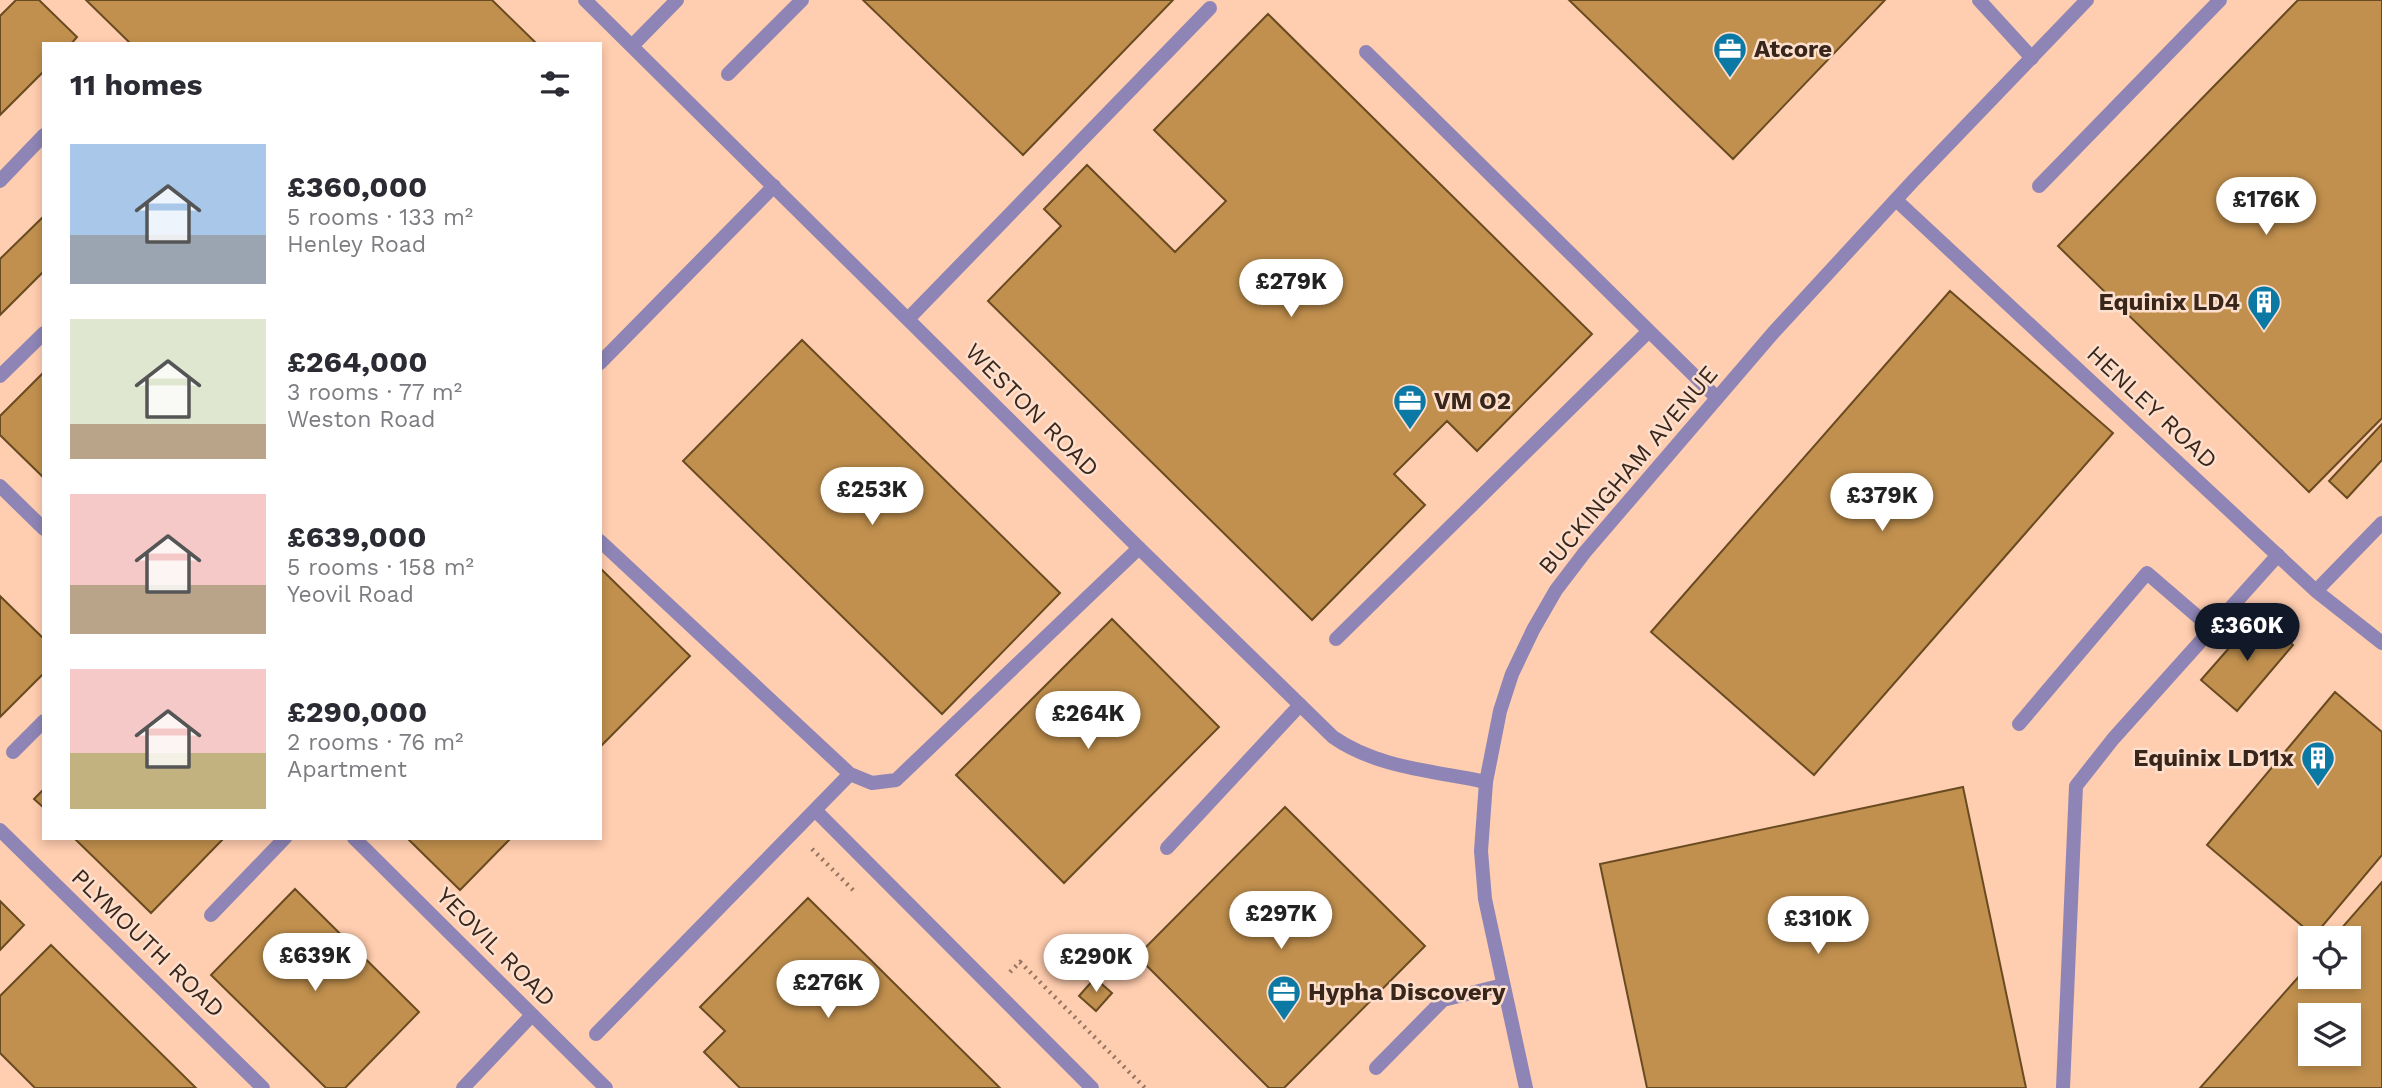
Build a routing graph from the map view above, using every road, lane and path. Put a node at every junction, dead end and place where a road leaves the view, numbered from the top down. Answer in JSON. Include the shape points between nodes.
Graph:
{"nodes":[{"id":1,"x":585,"y":0,"type":"edge"},
{"id":2,"x":677,"y":0,"type":"edge"},
{"id":3,"x":802,"y":0,"type":"edge"},
{"id":4,"x":1979,"y":0,"type":"edge"},
{"id":5,"x":2087,"y":0,"type":"edge"},
{"id":6,"x":2220,"y":0,"type":"edge"},
{"id":7,"x":1210,"y":8,"type":"dead end"},
{"id":8,"x":632,"y":46,"type":"junction"},
{"id":9,"x":1366,"y":52,"type":"dead end"},
{"id":10,"x":2032,"y":58,"type":"junction"},
{"id":11,"x":728,"y":74,"type":"dead end"},
{"id":12,"x":42,"y":137,"type":"edge"},
{"id":13,"x":0,"y":181,"type":"edge"},
{"id":14,"x":774,"y":186,"type":"junction"},
{"id":15,"x":2039,"y":186,"type":"dead end"},
{"id":16,"x":1896,"y":200,"type":"junction"},
{"id":17,"x":908,"y":318,"type":"junction"},
{"id":18,"x":1649,"y":331,"type":"junction"},
{"id":19,"x":42,"y":335,"type":"edge"},
{"id":20,"x":602,"y":361,"type":"edge"},
{"id":21,"x":0,"y":376,"type":"edge"},
{"id":22,"x":1717,"y":398,"type":"junction"},
{"id":23,"x":0,"y":486,"type":"edge"},
{"id":24,"x":2382,"y":523,"type":"edge"},
{"id":25,"x":42,"y":527,"type":"edge"},
{"id":26,"x":602,"y":543,"type":"edge"},
{"id":27,"x":1139,"y":548,"type":"junction"},
{"id":28,"x":2278,"y":555,"type":"junction"},
{"id":29,"x":2316,"y":591,"type":"junction"},
{"id":30,"x":2212,"y":629,"type":"junction"},
{"id":31,"x":1336,"y":639,"type":"dead end"},
{"id":32,"x":2382,"y":643,"type":"edge"},
{"id":33,"x":1300,"y":705,"type":"junction"},
{"id":34,"x":42,"y":723,"type":"edge"},
{"id":35,"x":2019,"y":723,"type":"dead end"},
{"id":36,"x":13,"y":752,"type":"dead end"},
{"id":37,"x":850,"y":774,"type":"junction"},
{"id":38,"x":1486,"y":782,"type":"junction"},
{"id":39,"x":814,"y":810,"type":"junction"},
{"id":40,"x":0,"y":830,"type":"edge"},
{"id":41,"x":283,"y":840,"type":"edge"},
{"id":42,"x":356,"y":840,"type":"edge"},
{"id":43,"x":1167,"y":848,"type":"dead end"},
{"id":44,"x":211,"y":915,"type":"dead end"},
{"id":45,"x":1503,"y":985,"type":"junction"},
{"id":46,"x":532,"y":1015,"type":"junction"},
{"id":47,"x":596,"y":1034,"type":"dead end"},
{"id":48,"x":1376,"y":1068,"type":"dead end"},
{"id":49,"x":263,"y":1088,"type":"edge"},
{"id":50,"x":463,"y":1088,"type":"edge"},
{"id":51,"x":606,"y":1088,"type":"edge"},
{"id":52,"x":1092,"y":1088,"type":"edge"},
{"id":53,"x":1526,"y":1088,"type":"edge"},
{"id":54,"x":2063,"y":1088,"type":"edge"}],
"edges":[{"from":1,"to":8,"type":"street","name":"WESTON ROAD"},
{"from":2,"to":8,"type":"street"},
{"from":3,"to":11,"type":"street"},
{"from":4,"to":10,"type":"street"},
{"from":5,"to":10,"type":"street","name":"BUCKINGHAM AVENUE"},
{"from":6,"to":15,"type":"street"},
{"from":7,"to":17,"type":"street"},
{"from":8,"to":14,"type":"street","name":"WESTON ROAD"},
{"from":9,"to":18,"type":"street"},
{"from":10,"to":16,"type":"street","name":"BUCKINGHAM AVENUE"},
{"from":12,"to":13,"type":"street"},
{"from":14,"to":17,"type":"street","name":"WESTON ROAD"},
{"from":14,"to":20,"type":"street"},
{"from":16,"to":22,"type":"street","name":"BUCKINGHAM AVENUE"},
{"from":16,"to":28,"type":"street","name":"HENLEY ROAD"},
{"from":17,"to":27,"type":"street","name":"WESTON ROAD"},
{"from":18,"to":22,"type":"street"},
{"from":18,"to":31,"type":"street"},
{"from":19,"to":21,"type":"street"},
{"from":22,"to":38,"type":"street","name":"BUCKINGHAM AVENUE","via":[[1556,590],[1512,674]]},
{"from":23,"to":25,"type":"street"},
{"from":24,"to":29,"type":"street"},
{"from":26,"to":37,"type":"street"},
{"from":27,"to":33,"type":"street","name":"WESTON ROAD"},
{"from":27,"to":37,"type":"street","via":[[896,780],[872,783]]},
{"from":28,"to":29,"type":"street","name":"HENLEY ROAD"},
{"from":28,"to":30,"type":"street"},
{"from":29,"to":32,"type":"street","name":"HENLEY ROAD"},
{"from":30,"to":35,"type":"street","via":[[2147,573]]},
{"from":30,"to":54,"type":"street","via":[[2076,786]]},
{"from":33,"to":38,"type":"street","name":"WESTON ROAD","via":[[1334,737],[1371,758]]},
{"from":33,"to":43,"type":"street"},
{"from":34,"to":36,"type":"street"},
{"from":37,"to":39,"type":"street"},
{"from":38,"to":45,"type":"street","name":"BUCKINGHAM AVENUE","via":[[1481,851],[1485,899]]},
{"from":39,"to":47,"type":"street"},
{"from":39,"to":52,"type":"street"},
{"from":40,"to":49,"type":"street","name":"PLYMOUTH ROAD"},
{"from":41,"to":44,"type":"street"},
{"from":42,"to":46,"type":"street","name":"YEOVIL ROAD"},
{"from":45,"to":48,"type":"street","via":[[1443,1000]]},
{"from":45,"to":53,"type":"street","name":"BUCKINGHAM AVENUE"},
{"from":46,"to":50,"type":"street"},
{"from":46,"to":51,"type":"street","name":"YEOVIL ROAD"}]}
